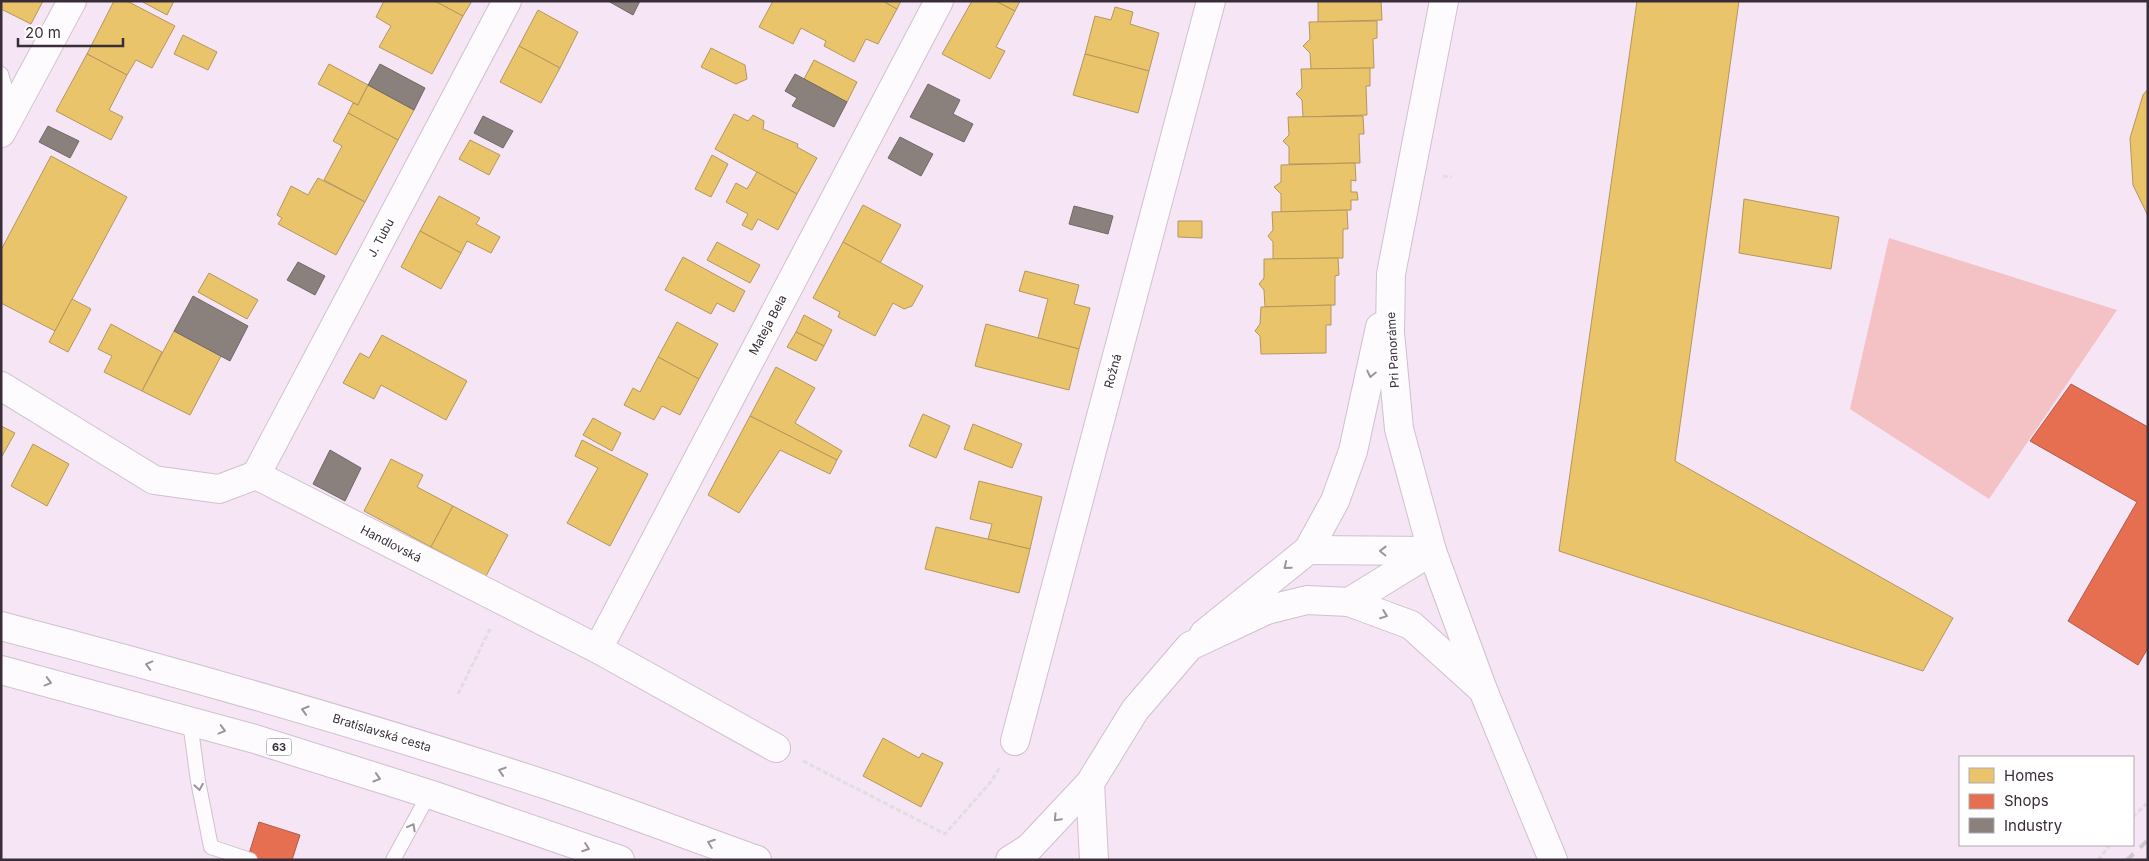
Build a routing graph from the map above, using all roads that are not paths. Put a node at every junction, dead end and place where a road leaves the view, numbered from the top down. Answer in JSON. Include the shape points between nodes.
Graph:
{"nodes":[{"id":1,"x":72,"y":1,"type":"edge"},
{"id":2,"x":507,"y":1,"type":"edge"},
{"id":3,"x":939,"y":1,"type":"edge"},
{"id":4,"x":1211,"y":1,"type":"edge"},
{"id":5,"x":1444,"y":1,"type":"edge"},
{"id":6,"x":1,"y":74,"type":"edge"},
{"id":7,"x":7,"y":122,"type":"edge"},
{"id":8,"x":1391,"y":274,"type":"junction"},
{"id":9,"x":1,"y":386,"type":"edge"},
{"id":10,"x":256,"y":475,"type":"junction"},
{"id":11,"x":1308,"y":550,"type":"junction"},
{"id":12,"x":1432,"y":551,"type":"junction"},
{"id":13,"x":1349,"y":602,"type":"junction"},
{"id":14,"x":1,"y":626,"type":"edge"},
{"id":15,"x":1190,"y":646,"type":"junction"},
{"id":16,"x":598,"y":649,"type":"junction"},
{"id":17,"x":1,"y":670,"type":"edge"},
{"id":18,"x":1483,"y":690,"type":"junction"},
{"id":19,"x":190,"y":722,"type":"junction"},
{"id":20,"x":1015,"y":741,"type":"road end"},
{"id":21,"x":776,"y":748,"type":"road end"},
{"id":22,"x":1090,"y":783,"type":"junction"},
{"id":23,"x":429,"y":794,"type":"junction"},
{"id":24,"x":250,"y":860,"type":"edge"},
{"id":25,"x":393,"y":860,"type":"edge"},
{"id":26,"x":620,"y":860,"type":"edge"},
{"id":27,"x":757,"y":860,"type":"edge"},
{"id":28,"x":1010,"y":860,"type":"edge"},
{"id":29,"x":1094,"y":860,"type":"edge"},
{"id":30,"x":1553,"y":860,"type":"edge"}],
"edges":[{"from":1,"to":7,"type":"street"},
{"from":2,"to":10,"type":"street","name":"J. Tubu"},
{"from":3,"to":16,"type":"street","name":"Mateja Bela"},
{"from":4,"to":20,"type":"street","name":"Rožná"},
{"from":5,"to":8,"type":"street","name":"Pri Panoráme"},
{"from":6,"to":7,"type":"lane"},
{"from":8,"to":11,"type":"street","one_way":true,"via":[[1353,451],[1335,501]]},
{"from":8,"to":12,"type":"street","name":"Pri Panoráme","via":[[1390,333],[1399,429]]},
{"from":9,"to":10,"type":"street","via":[[154,480],[219,489]]},
{"from":10,"to":16,"type":"street","name":"Handlovská"},
{"from":12,"to":11,"type":"street","one_way":true},
{"from":11,"to":15,"type":"street","one_way":true},
{"from":12,"to":13,"type":"street"},
{"from":12,"to":18,"type":"street","name":"Pri Panoráme"},
{"from":13,"to":15,"type":"street","via":[[1307,600],[1267,610]]},
{"from":13,"to":18,"type":"street","one_way":true,"via":[[1410,625]]},
{"from":27,"to":14,"type":"street","name":"Bratislavská cesta","one_way":true,"via":[[419,744],[194,677]]},
{"from":15,"to":22,"type":"street","via":[[1135,710]]},
{"from":16,"to":21,"type":"street","name":"Handlovská"},
{"from":17,"to":19,"type":"street","number":"63","one_way":true},
{"from":18,"to":30,"type":"street","name":"Pri Panoráme"},
{"from":19,"to":23,"type":"street","number":"63","one_way":true},
{"from":19,"to":24,"type":"lane","one_way":true,"via":[[211,848]]},
{"from":22,"to":28,"type":"street","one_way":true,"via":[[1029,848]]},
{"from":22,"to":29,"type":"street"},
{"from":25,"to":23,"type":"lane","one_way":true},
{"from":23,"to":26,"type":"street","number":"63","one_way":true}]}
